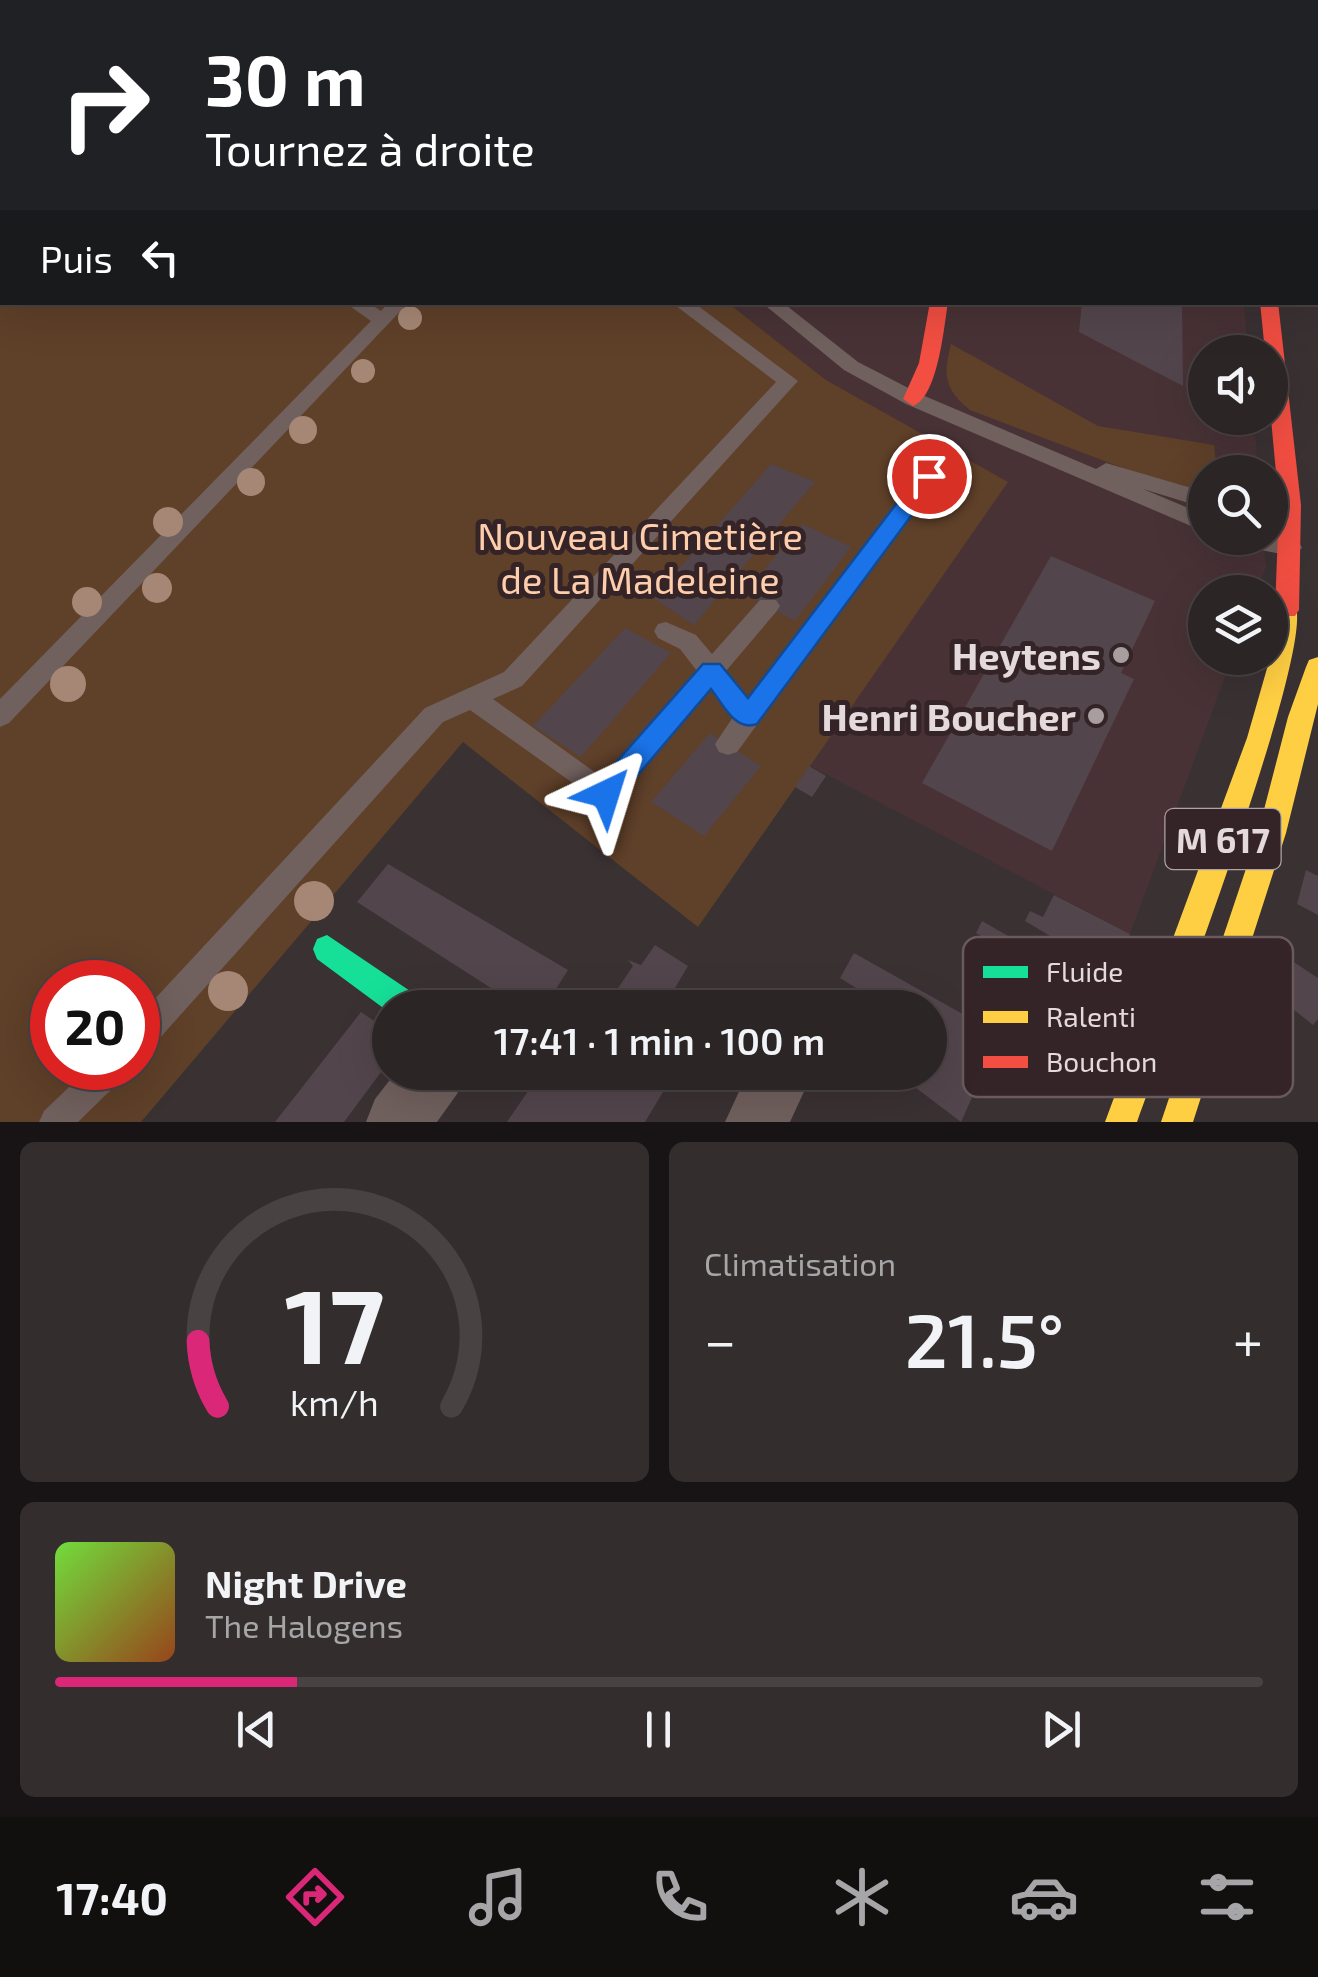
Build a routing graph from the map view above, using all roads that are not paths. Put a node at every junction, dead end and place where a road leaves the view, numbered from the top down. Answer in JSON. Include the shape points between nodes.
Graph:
{"nodes":[{"id":1,"x":357,"y":305,"type":"edge"},
{"id":2,"x":397,"y":305,"type":"edge"},
{"id":3,"x":684,"y":305,"type":"edge"},
{"id":4,"x":774,"y":305,"type":"edge"},
{"id":5,"x":939,"y":305,"type":"edge"},
{"id":6,"x":1269,"y":305,"type":"edge"},
{"id":7,"x":383,"y":320,"type":"junction"},
{"id":8,"x":913,"y":399,"type":"junction"},
{"id":9,"x":984,"y":432,"type":"junction"},
{"id":10,"x":929,"y":476,"type":"dead end"},
{"id":11,"x":1188,"y":496,"type":"edge"},
{"id":12,"x":1293,"y":504,"type":"edge"},
{"id":13,"x":1188,"y":517,"type":"edge"},
{"id":14,"x":1288,"y":547,"type":"edge"},
{"id":15,"x":1291,"y":548,"type":"junction"},
{"id":16,"x":1318,"y":558,"type":"edge"},
{"id":17,"x":768,"y":606,"type":"dead end"},
{"id":18,"x":666,"y":632,"type":"dead end"},
{"id":19,"x":1318,"y":667,"type":"edge"},
{"id":20,"x":712,"y":671,"type":"junction"},
{"id":21,"x":472,"y":697,"type":"junction"},
{"id":22,"x":0,"y":716,"type":"edge"},
{"id":23,"x":748,"y":716,"type":"junction"},
{"id":24,"x":728,"y":744,"type":"dead end"},
{"id":25,"x":1187,"y":937,"type":"edge"},
{"id":26,"x":1238,"y":937,"type":"edge"},
{"id":27,"x":327,"y":949,"type":"dead end"},
{"id":28,"x":383,"y":990,"type":"edge"},
{"id":29,"x":160,"y":1016,"type":"edge"},
{"id":30,"x":88,"y":1090,"type":"edge"},
{"id":31,"x":422,"y":1090,"type":"edge"},
{"id":32,"x":773,"y":1090,"type":"edge"},
{"id":33,"x":1130,"y":1097,"type":"edge"},
{"id":34,"x":1185,"y":1097,"type":"edge"},
{"id":35,"x":55,"y":1122,"type":"edge"},
{"id":36,"x":398,"y":1122,"type":"edge"},
{"id":37,"x":756,"y":1122,"type":"edge"},
{"id":38,"x":1121,"y":1122,"type":"edge"},
{"id":39,"x":1177,"y":1122,"type":"edge"}],
"edges":[{"from":1,"to":7,"type":"lane"},
{"from":2,"to":7,"type":"lane"},
{"from":3,"to":21,"type":"lane","via":[[788,381],[512,679]]},
{"from":4,"to":8,"type":"lane","via":[[851,366]]},
{"from":5,"to":8,"type":"main road","via":[[929,363]]},
{"from":6,"to":12,"type":"main road","number":"M 617"},
{"from":7,"to":22,"type":"lane"},
{"from":8,"to":9,"type":"lane"},
{"from":9,"to":11,"type":"lane"},
{"from":9,"to":13,"type":"lane"},
{"from":10,"to":23,"type":"lane"},
{"from":12,"to":15,"type":"main road","number":"M 617"},
{"from":14,"to":15,"type":"lane"},
{"from":15,"to":16,"type":"main road"},
{"from":15,"to":25,"type":"main road","number":"M 617","via":[[1286,626],[1268,711]]},
{"from":17,"to":20,"type":"lane"},
{"from":18,"to":20,"type":"lane","via":[[688,642]]},
{"from":19,"to":26,"type":"main road","number":"M 617"},
{"from":20,"to":21,"type":"lane","via":[[606,794]]},
{"from":20,"to":23,"type":"lane"},
{"from":21,"to":29,"type":"lane","via":[[434,715]]},
{"from":23,"to":24,"type":"lane"},
{"from":27,"to":28,"type":"main road"},
{"from":30,"to":35,"type":"lane"},
{"from":31,"to":36,"type":"street"},
{"from":32,"to":37,"type":"street"},
{"from":33,"to":38,"type":"main road","number":"M 617"},
{"from":34,"to":39,"type":"main road","number":"M 617"}]}
